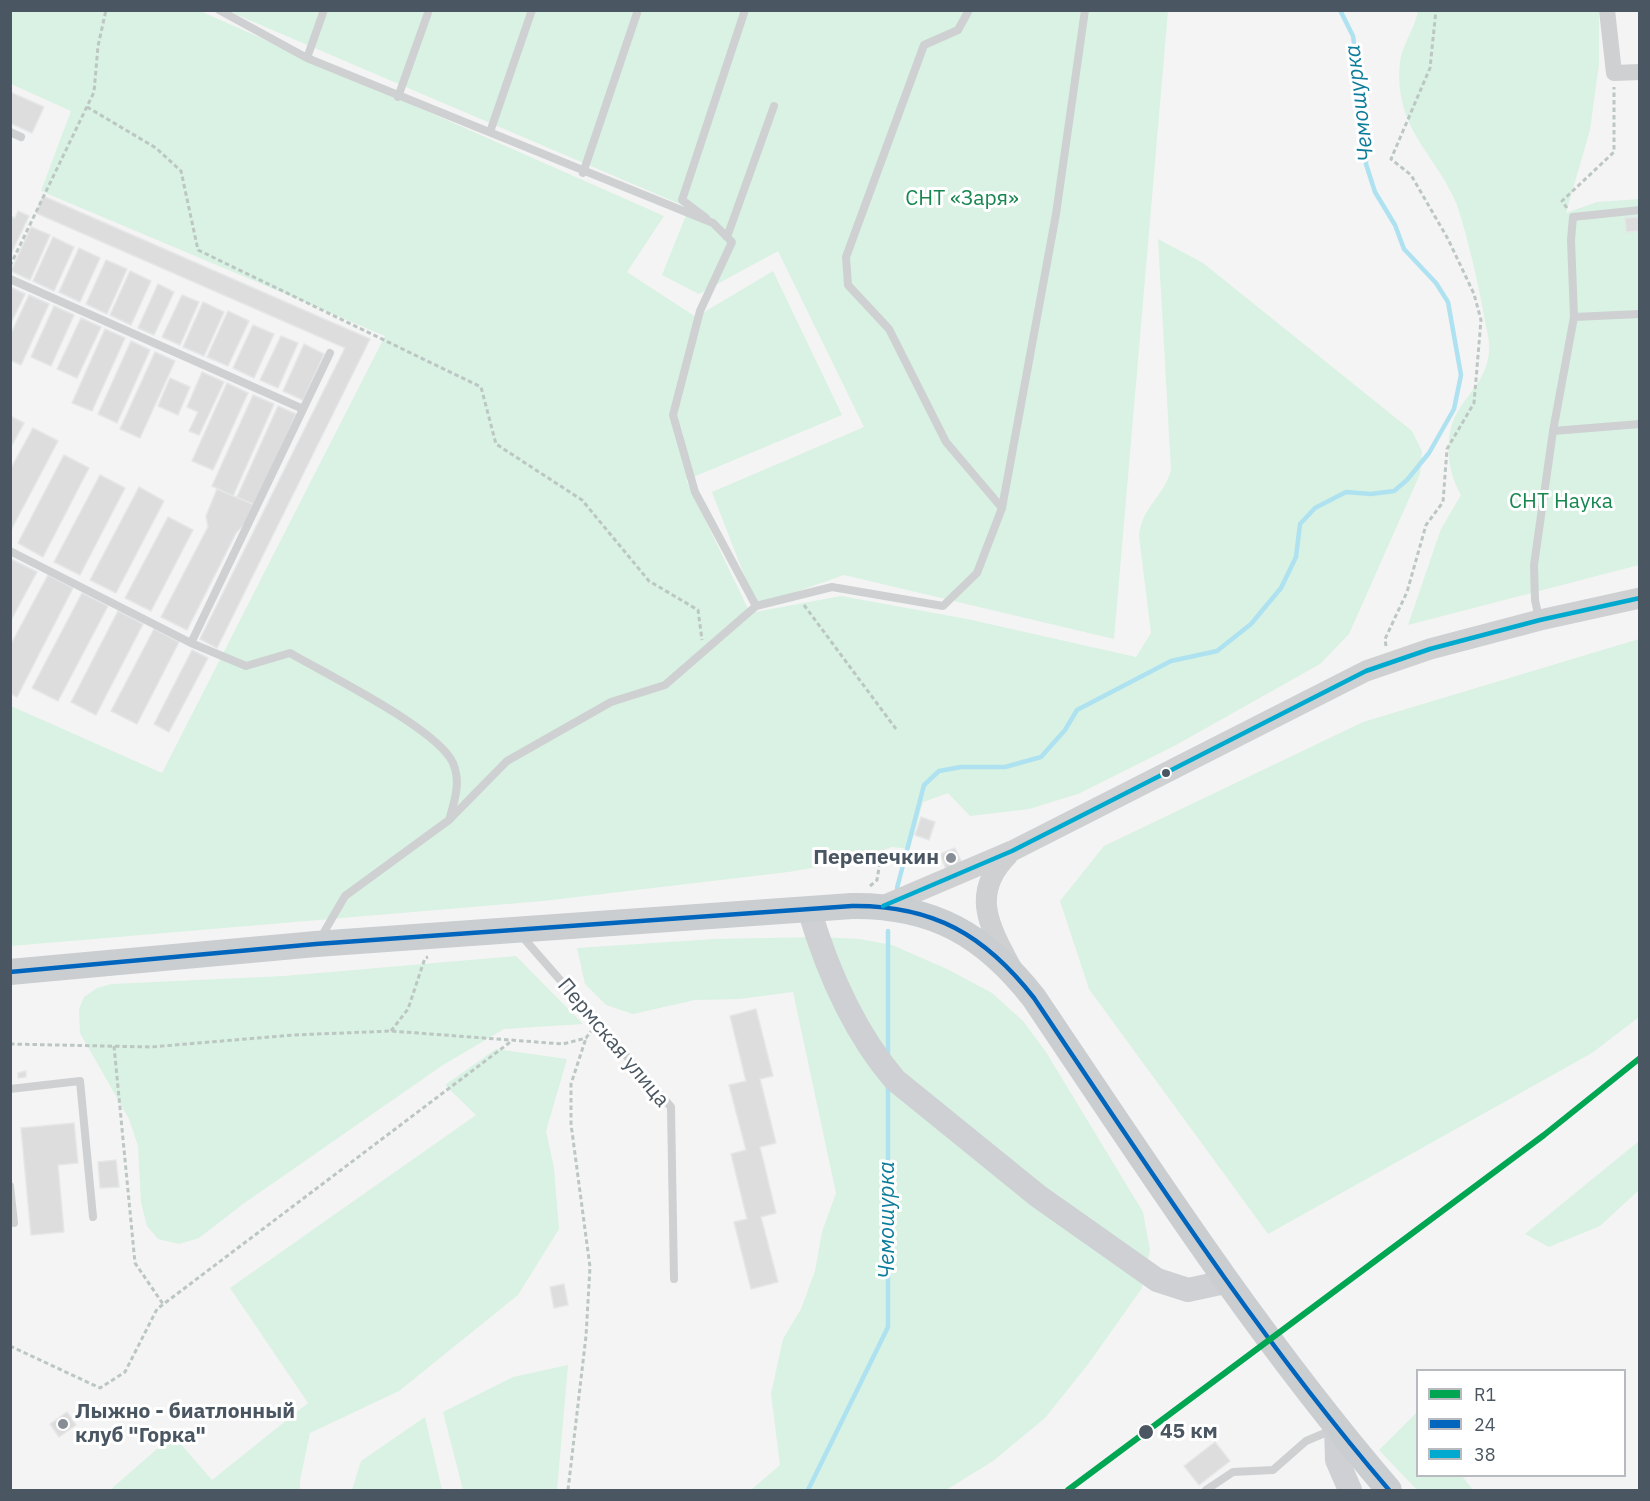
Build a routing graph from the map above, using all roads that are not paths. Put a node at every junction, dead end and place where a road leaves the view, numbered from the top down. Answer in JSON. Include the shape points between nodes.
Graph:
{"nodes":[{"id":1,"x":219,"y":10,"type":"edge"},
{"id":2,"x":324,"y":10,"type":"edge"},
{"id":3,"x":429,"y":10,"type":"edge"},
{"id":4,"x":532,"y":10,"type":"edge"},
{"id":5,"x":638,"y":10,"type":"edge"},
{"id":6,"x":745,"y":10,"type":"edge"},
{"id":7,"x":969,"y":10,"type":"edge"},
{"id":8,"x":1085,"y":10,"type":"edge"},
{"id":9,"x":1607,"y":10,"type":"edge"},
{"id":10,"x":307,"y":58,"type":"junction"},
{"id":11,"x":1640,"y":72,"type":"edge"},
{"id":12,"x":398,"y":97,"type":"junction"},
{"id":13,"x":774,"y":106,"type":"dead end"},
{"id":14,"x":10,"y":132,"type":"edge"},
{"id":15,"x":490,"y":132,"type":"junction"},
{"id":16,"x":21,"y":137,"type":"dead end"},
{"id":17,"x":583,"y":173,"type":"junction"},
{"id":18,"x":1640,"y":210,"type":"edge"},
{"id":19,"x":714,"y":223,"type":"junction"},
{"id":20,"x":727,"y":237,"type":"junction"},
{"id":21,"x":10,"y":279,"type":"edge"},
{"id":22,"x":1640,"y":314,"type":"edge"},
{"id":23,"x":1574,"y":317,"type":"junction"},
{"id":24,"x":330,"y":353,"type":"dead end"},
{"id":25,"x":303,"y":409,"type":"junction"},
{"id":26,"x":1640,"y":424,"type":"edge"},
{"id":27,"x":1553,"y":431,"type":"junction"},
{"id":28,"x":1002,"y":508,"type":"junction"},
{"id":29,"x":10,"y":551,"type":"edge"},
{"id":30,"x":1640,"y":598,"type":"edge"},
{"id":31,"x":756,"y":606,"type":"junction"},
{"id":32,"x":1539,"y":620,"type":"junction"},
{"id":33,"x":191,"y":643,"type":"junction"},
{"id":34,"x":449,"y":820,"type":"junction"},
{"id":35,"x":1012,"y":851,"type":"junction"},
{"id":36,"x":874,"y":898,"type":"junction"},
{"id":37,"x":809,"y":909,"type":"junction"},
{"id":38,"x":516,"y":929,"type":"junction"},
{"id":39,"x":316,"y":944,"type":"junction"},
{"id":40,"x":1011,"y":968,"type":"junction"},
{"id":41,"x":10,"y":972,"type":"edge"},
{"id":42,"x":10,"y":1089,"type":"edge"},
{"id":43,"x":10,"y":1186,"type":"edge"},
{"id":44,"x":93,"y":1216,"type":"dead end"},
{"id":45,"x":14,"y":1223,"type":"dead end"},
{"id":46,"x":674,"y":1279,"type":"dead end"},
{"id":47,"x":1225,"y":1282,"type":"junction"},
{"id":48,"x":1336,"y":1428,"type":"junction"},
{"id":49,"x":1206,"y":1491,"type":"edge"},
{"id":50,"x":1350,"y":1491,"type":"edge"},
{"id":51,"x":1389,"y":1491,"type":"edge"}],
"edges":[{"from":1,"to":10,"type":"lane"},
{"from":2,"to":10,"type":"lane"},
{"from":3,"to":12,"type":"lane"},
{"from":4,"to":15,"type":"lane"},
{"from":5,"to":17,"type":"lane"},
{"from":6,"to":19,"type":"lane","via":[[682,200]]},
{"from":7,"to":28,"type":"lane","via":[[958,30],[924,45],[846,257],[848,285],[889,329],[946,442]]},
{"from":8,"to":28,"type":"lane","via":[[1056,214]]},
{"from":9,"to":11,"type":"street","via":[[1614,73]]},
{"from":10,"to":12,"type":"lane"},
{"from":12,"to":15,"type":"lane"},
{"from":13,"to":20,"type":"lane"},
{"from":14,"to":16,"type":"lane"},
{"from":15,"to":17,"type":"lane"},
{"from":17,"to":19,"type":"lane"},
{"from":18,"to":23,"type":"lane","via":[[1573,217]]},
{"from":19,"to":20,"type":"lane"},
{"from":20,"to":31,"type":"lane","via":[[732,242],[700,311],[674,415],[694,492]]},
{"from":21,"to":25,"type":"lane"},
{"from":22,"to":23,"type":"lane"},
{"from":23,"to":27,"type":"lane"},
{"from":24,"to":25,"type":"lane"},
{"from":25,"to":33,"type":"lane"},
{"from":26,"to":27,"type":"lane"},
{"from":27,"to":32,"type":"lane","via":[[1534,565]]},
{"from":28,"to":31,"type":"lane","via":[[977,573],[943,606],[832,587]]},
{"from":29,"to":33,"type":"lane"},
{"from":30,"to":32,"type":"street"},
{"from":31,"to":34,"type":"lane","via":[[665,685],[611,702],[507,761]]},
{"from":32,"to":35,"type":"street","via":[[1430,649],[1366,671]]},
{"from":33,"to":34,"type":"lane","via":[[246,666],[290,653],[427,733],[453,762],[458,789]]},
{"from":34,"to":39,"type":"lane","via":[[345,896]]},
{"from":35,"to":36,"type":"street"},
{"from":35,"to":40,"type":"street","via":[[988,881],[986,898],[994,936]]},
{"from":36,"to":37,"type":"main road"},
{"from":36,"to":40,"type":"main road","via":[[945,922],[976,938]]},
{"from":37,"to":38,"type":"main road"},
{"from":37,"to":47,"type":"main road","via":[[824,958],[844,1001],[888,1071],[1038,1196],[1157,1280],[1188,1290]]},
{"from":38,"to":39,"type":"main road"},
{"from":38,"to":46,"type":"lane","name":"Пермская улица","via":[[671,1107]]},
{"from":39,"to":41,"type":"main road"},
{"from":40,"to":47,"type":"main road"},
{"from":42,"to":44,"type":"lane","via":[[80,1081]]},
{"from":43,"to":45,"type":"lane"},
{"from":47,"to":48,"type":"main road"},
{"from":48,"to":49,"type":"lane","via":[[1306,1441],[1273,1470],[1233,1472]]},
{"from":48,"to":50,"type":"main road","via":[[1337,1460]]},
{"from":48,"to":51,"type":"main road"}]}
